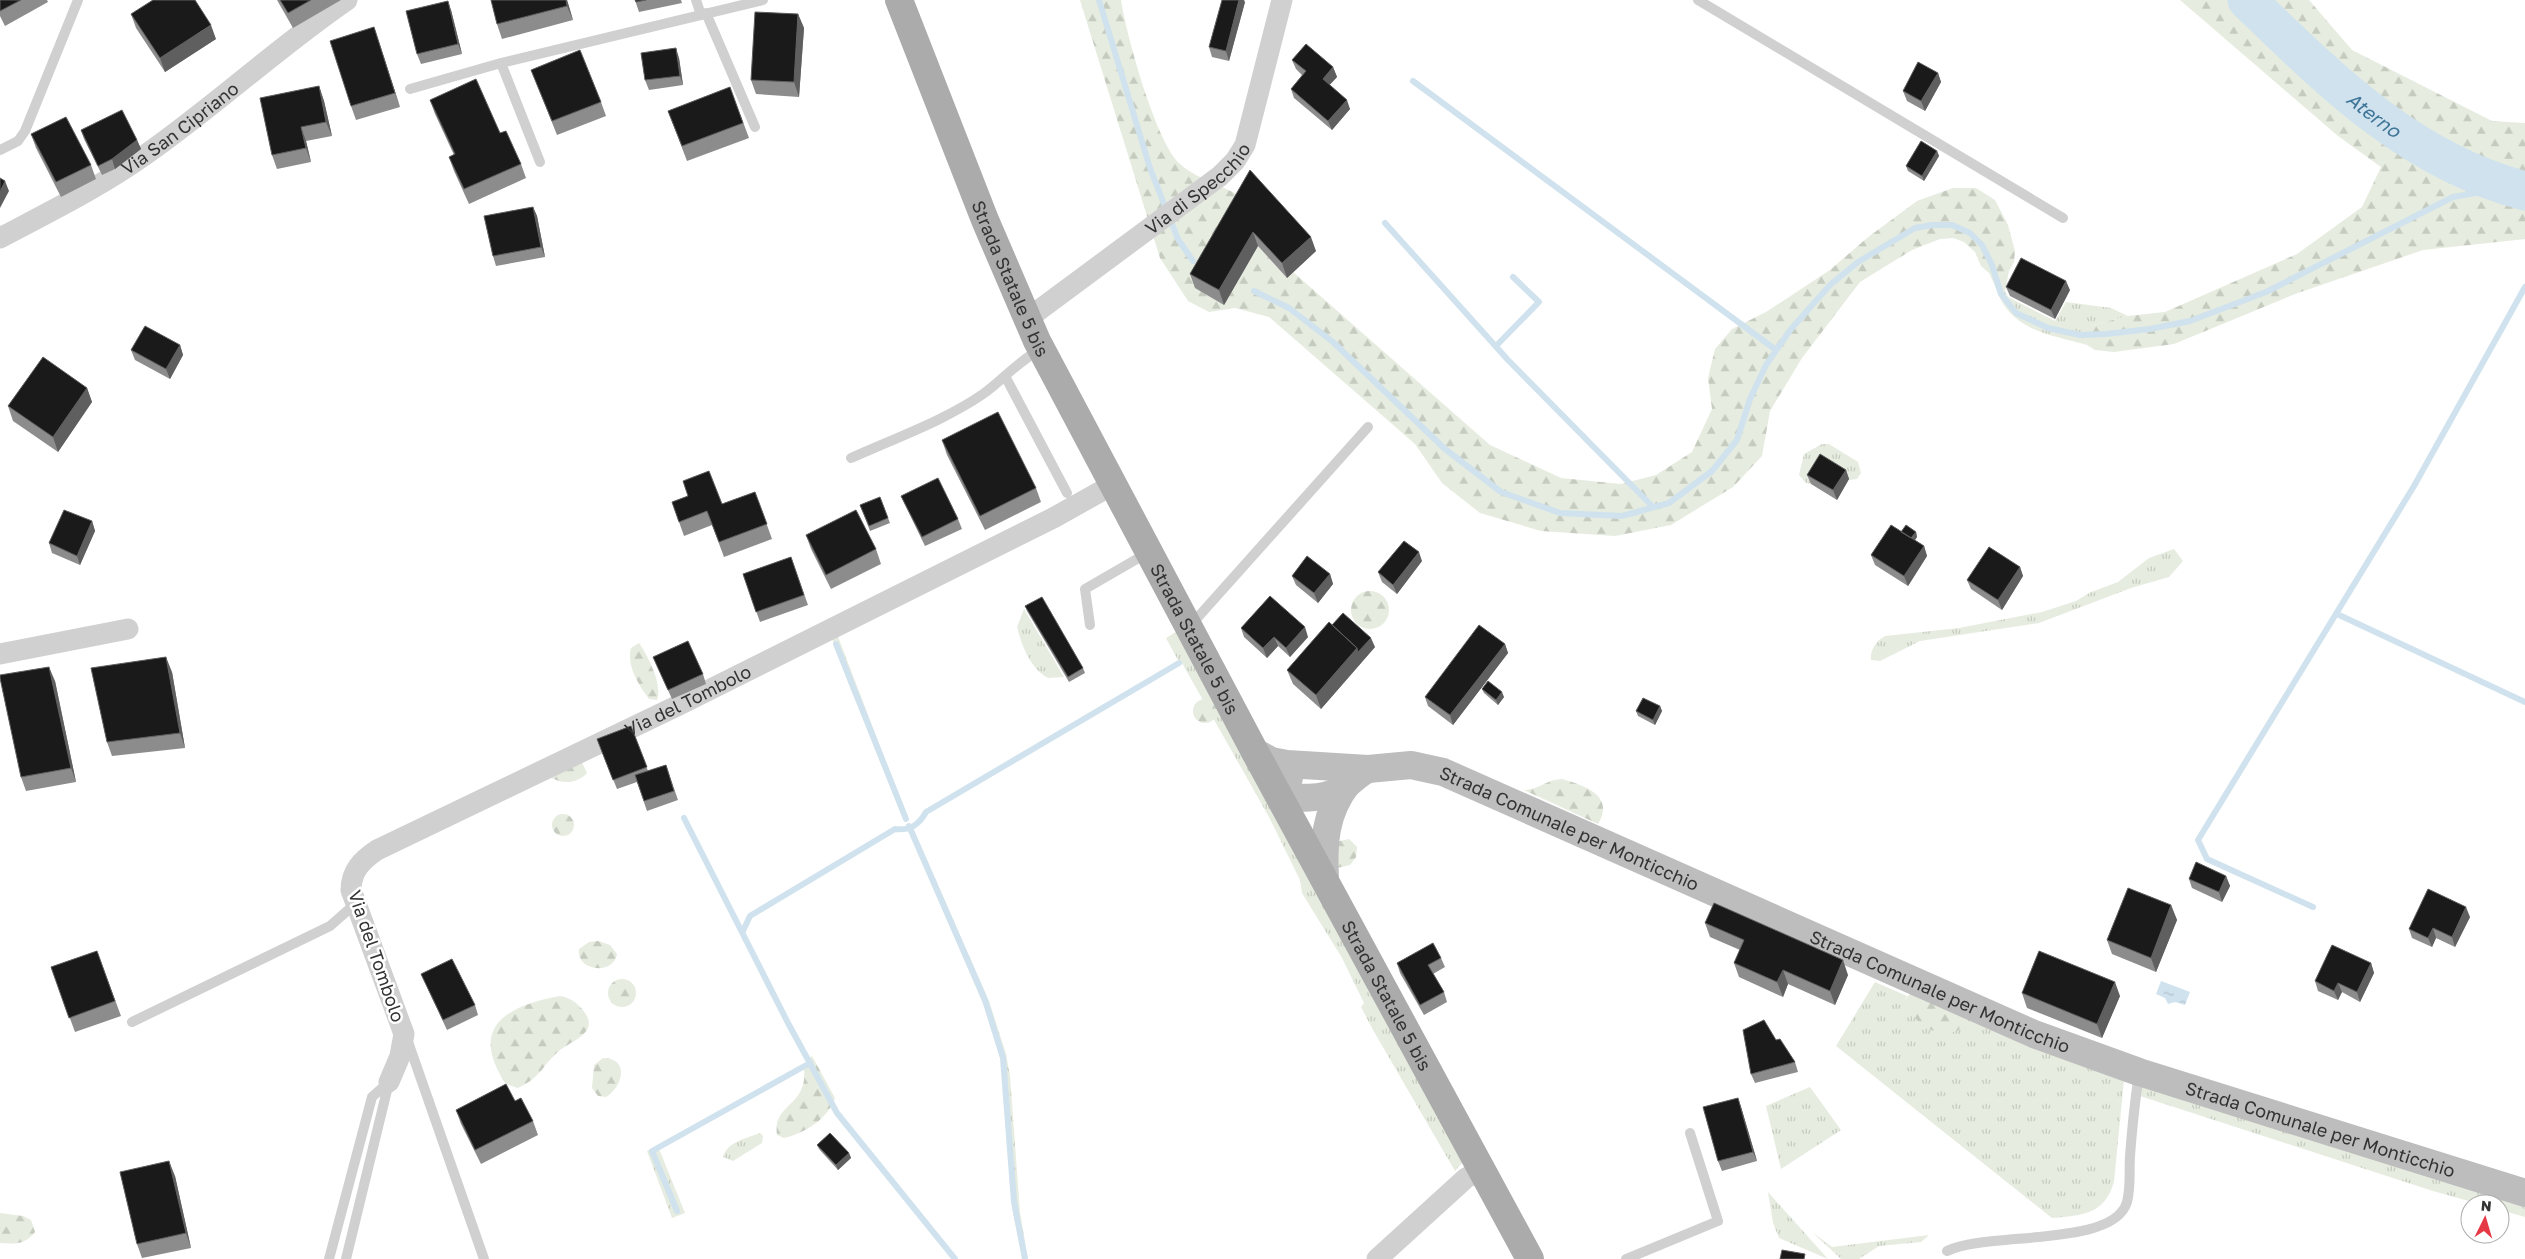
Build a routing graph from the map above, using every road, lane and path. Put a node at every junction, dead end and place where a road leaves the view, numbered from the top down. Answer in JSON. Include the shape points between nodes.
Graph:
{"nodes":[{"id":1,"x":78,"y":0,"type":"edge"},
{"id":2,"x":347,"y":0,"type":"edge"},
{"id":3,"x":696,"y":0,"type":"edge"},
{"id":4,"x":763,"y":0,"type":"edge"},
{"id":5,"x":899,"y":0,"type":"edge"},
{"id":6,"x":1282,"y":0,"type":"edge"},
{"id":7,"x":1698,"y":0,"type":"edge"},
{"id":8,"x":704,"y":14,"type":"junction"},
{"id":9,"x":501,"y":63,"type":"junction"},
{"id":10,"x":410,"y":89,"type":"dead end"},
{"id":11,"x":756,"y":127,"type":"dead end"},
{"id":12,"x":0,"y":150,"type":"edge"},
{"id":13,"x":540,"y":162,"type":"dead end"},
{"id":14,"x":2063,"y":218,"type":"dead end"},
{"id":15,"x":0,"y":238,"type":"edge"},
{"id":16,"x":1027,"y":320,"type":"junction"},
{"id":17,"x":1042,"y":349,"type":"junction"},
{"id":18,"x":1005,"y":376,"type":"junction"},
{"id":19,"x":1368,"y":427,"type":"dead end"},
{"id":20,"x":851,"y":458,"type":"dead end"},
{"id":21,"x":1114,"y":484,"type":"junction"},
{"id":22,"x":1066,"y":493,"type":"dead end"},
{"id":23,"x":1150,"y":551,"type":"junction"},
{"id":24,"x":1090,"y":625,"type":"dead end"},
{"id":25,"x":1189,"y":627,"type":"junction"},
{"id":26,"x":128,"y":629,"type":"dead end"},
{"id":27,"x":0,"y":654,"type":"edge"},
{"id":28,"x":1255,"y":752,"type":"junction"},
{"id":29,"x":1348,"y":773,"type":"junction"},
{"id":30,"x":1278,"y":794,"type":"junction"},
{"id":31,"x":1325,"y":879,"type":"junction"},
{"id":32,"x":355,"y":904,"type":"junction"},
{"id":33,"x":132,"y":1022,"type":"dead end"},
{"id":34,"x":404,"y":1034,"type":"junction"},
{"id":35,"x":2139,"y":1072,"type":"junction"},
{"id":36,"x":389,"y":1082,"type":"junction"},
{"id":37,"x":1690,"y":1133,"type":"dead end"},
{"id":38,"x":1483,"y":1169,"type":"junction"},
{"id":39,"x":2525,"y":1193,"type":"edge"},
{"id":40,"x":1947,"y":1251,"type":"dead end"},
{"id":41,"x":329,"y":1259,"type":"edge"},
{"id":42,"x":346,"y":1259,"type":"edge"},
{"id":43,"x":484,"y":1259,"type":"edge"},
{"id":44,"x":1377,"y":1259,"type":"edge"},
{"id":45,"x":1530,"y":1259,"type":"edge"},
{"id":46,"x":1626,"y":1259,"type":"edge"}],
"edges":[{"from":1,"to":12,"type":"lane","via":[[25,130],[18,141]]},
{"from":2,"to":15,"type":"street","name":"Via San Cipriano","via":[[123,170]]},
{"from":3,"to":8,"type":"lane"},
{"from":4,"to":8,"type":"lane"},
{"from":5,"to":16,"type":"main road","name":"Strada Statale 5 bis"},
{"from":6,"to":16,"type":"street","name":"Via di Specchio","via":[[1249,134],[1238,158],[1220,176]]},
{"from":7,"to":14,"type":"lane"},
{"from":8,"to":9,"type":"lane"},
{"from":8,"to":11,"type":"lane"},
{"from":9,"to":10,"type":"lane"},
{"from":9,"to":13,"type":"lane"},
{"from":16,"to":17,"type":"main road","name":"Strada Statale 5 bis"},
{"from":17,"to":18,"type":"lane","via":[[1018,363]]},
{"from":17,"to":21,"type":"main road","name":"Strada Statale 5 bis"},
{"from":18,"to":20,"type":"lane","via":[[959,409]]},
{"from":18,"to":22,"type":"lane"},
{"from":19,"to":25,"type":"lane"},
{"from":21,"to":23,"type":"main road","name":"Strada Statale 5 bis"},
{"from":21,"to":32,"type":"street","name":"Via del Tombolo","via":[[679,705],[377,850],[357,868],[351,880]]},
{"from":23,"to":24,"type":"lane","via":[[1085,589]]},
{"from":23,"to":25,"type":"main road","name":"Strada Statale 5 bis"},
{"from":25,"to":28,"type":"main road","name":"Strada Statale 5 bis"},
{"from":26,"to":27,"type":"street"},
{"from":28,"to":29,"type":"main road","name":"Strada Comunale per Monticchio","via":[[1278,763]]},
{"from":28,"to":30,"type":"main road","name":"Strada Statale 5 bis"},
{"from":29,"to":30,"type":"main road","name":"Strada Comunale per Monticchio","via":[[1311,768],[1292,775],[1282,784]]},
{"from":29,"to":31,"type":"main road","via":[[1328,821],[1324,843]]},
{"from":29,"to":35,"type":"main road","name":"Strada Comunale per Monticchio","via":[[1410,765],[1456,777],[1979,1011]]},
{"from":30,"to":31,"type":"main road","name":"Strada Statale 5 bis"},
{"from":31,"to":38,"type":"main road","name":"Strada Statale 5 bis"},
{"from":32,"to":33,"type":"lane","via":[[330,926]]},
{"from":32,"to":34,"type":"street","name":"Via del Tombolo"},
{"from":34,"to":36,"type":"street","name":"Via del Tombolo","via":[[400,1056]]},
{"from":34,"to":43,"type":"lane","via":[[420,1071]]},
{"from":35,"to":39,"type":"main road","name":"Strada Comunale per Monticchio"},
{"from":35,"to":40,"type":"lane","via":[[2129,1195],[2126,1207],[2117,1217],[2092,1229],[1972,1243]]},
{"from":36,"to":41,"type":"lane","via":[[372,1097]]},
{"from":36,"to":42,"type":"lane"},
{"from":37,"to":46,"type":"lane","via":[[1718,1221]]},
{"from":38,"to":44,"type":"street","via":[[1466,1178]]},
{"from":38,"to":45,"type":"main road","name":"Strada Statale 5 bis"}]}
